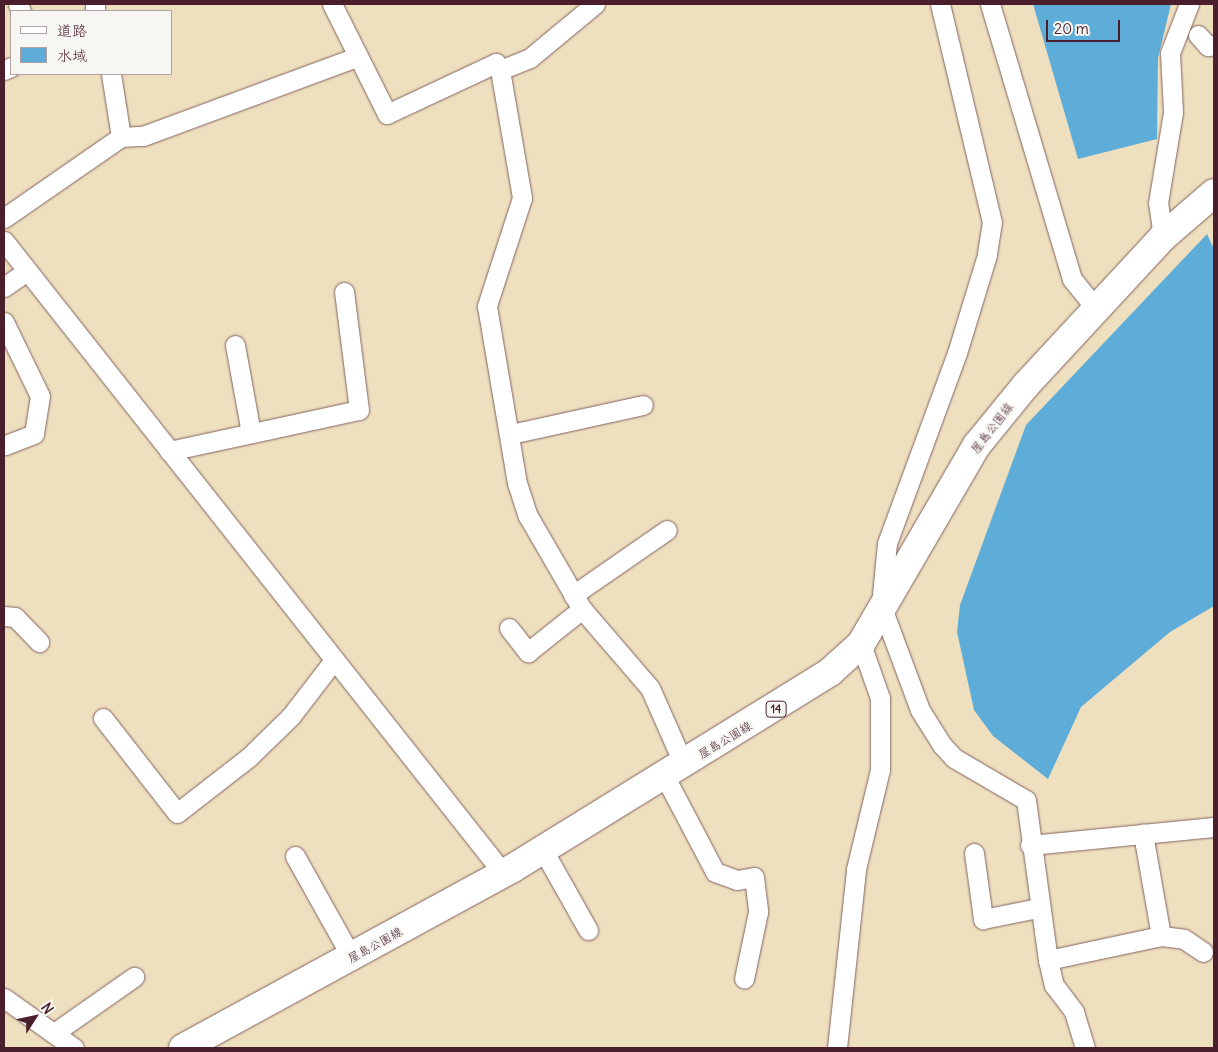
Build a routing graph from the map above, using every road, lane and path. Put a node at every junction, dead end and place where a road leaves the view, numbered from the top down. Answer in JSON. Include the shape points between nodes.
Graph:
{"nodes":[{"id":1,"x":332,"y":4,"type":"edge"},
{"id":2,"x":595,"y":4,"type":"edge"},
{"id":3,"x":940,"y":4,"type":"edge"},
{"id":4,"x":990,"y":4,"type":"edge"},
{"id":5,"x":1189,"y":4,"type":"edge"},
{"id":6,"x":1198,"y":35,"type":"dead end"},
{"id":7,"x":1214,"y":45,"type":"edge"},
{"id":8,"x":357,"y":57,"type":"junction"},
{"id":9,"x":500,"y":70,"type":"junction"},
{"id":10,"x":111,"y":75,"type":"edge"},
{"id":11,"x":121,"y":137,"type":"junction"},
{"id":12,"x":1214,"y":193,"type":"edge"},
{"id":13,"x":4,"y":218,"type":"edge"},
{"id":14,"x":1163,"y":237,"type":"junction"},
{"id":15,"x":4,"y":241,"type":"edge"},
{"id":16,"x":27,"y":270,"type":"junction"},
{"id":17,"x":4,"y":287,"type":"edge"},
{"id":18,"x":344,"y":292,"type":"dead end"},
{"id":19,"x":1096,"y":309,"type":"junction"},
{"id":20,"x":4,"y":322,"type":"edge"},
{"id":21,"x":235,"y":345,"type":"dead end"},
{"id":22,"x":644,"y":405,"type":"dead end"},
{"id":23,"x":251,"y":433,"type":"junction"},
{"id":24,"x":511,"y":434,"type":"junction"},
{"id":25,"x":5,"y":445,"type":"dead end"},
{"id":26,"x":170,"y":451,"type":"junction"},
{"id":27,"x":667,"y":530,"type":"dead end"},
{"id":28,"x":577,"y":602,"type":"junction"},
{"id":29,"x":881,"y":605,"type":"junction"},
{"id":30,"x":4,"y":616,"type":"edge"},
{"id":31,"x":509,"y":628,"type":"dead end"},
{"id":32,"x":39,"y":642,"type":"dead end"},
{"id":33,"x":860,"y":644,"type":"junction"},
{"id":34,"x":334,"y":660,"type":"junction"},
{"id":35,"x":103,"y":718,"type":"dead end"},
{"id":36,"x":674,"y":771,"type":"junction"},
{"id":37,"x":1214,"y":827,"type":"edge"},
{"id":38,"x":1143,"y":834,"type":"junction"},
{"id":39,"x":1030,"y":845,"type":"junction"},
{"id":40,"x":543,"y":850,"type":"junction"},
{"id":41,"x":974,"y":853,"type":"dead end"},
{"id":42,"x":295,"y":856,"type":"dead end"},
{"id":43,"x":503,"y":873,"type":"junction"},
{"id":44,"x":1038,"y":908,"type":"junction"},
{"id":45,"x":588,"y":930,"type":"dead end"},
{"id":46,"x":1161,"y":936,"type":"junction"},
{"id":47,"x":1203,"y":952,"type":"dead end"},
{"id":48,"x":352,"y":958,"type":"junction"},
{"id":49,"x":1048,"y":960,"type":"junction"},
{"id":50,"x":134,"y":977,"type":"dead end"},
{"id":51,"x":744,"y":979,"type":"dead end"},
{"id":52,"x":4,"y":998,"type":"edge"},
{"id":53,"x":54,"y":1033,"type":"junction"},
{"id":54,"x":74,"y":1048,"type":"edge"},
{"id":55,"x":183,"y":1048,"type":"edge"},
{"id":56,"x":837,"y":1048,"type":"edge"},
{"id":57,"x":1085,"y":1048,"type":"edge"}],
"edges":[{"from":1,"to":8,"type":"street"},
{"from":2,"to":9,"type":"street","via":[[530,58]]},
{"from":3,"to":29,"type":"street","via":[[992,222],[987,256],[957,353],[887,543]]},
{"from":4,"to":19,"type":"street","via":[[1072,279]]},
{"from":5,"to":14,"type":"street","via":[[1170,53],[1173,112],[1158,203]]},
{"from":6,"to":7,"type":"street","via":[[1208,46]]},
{"from":8,"to":9,"type":"street","via":[[387,114],[496,63]]},
{"from":8,"to":11,"type":"street","via":[[143,136]]},
{"from":9,"to":24,"type":"street","via":[[522,198],[487,306]]},
{"from":10,"to":11,"type":"street"},
{"from":11,"to":13,"type":"street"},
{"from":12,"to":14,"type":"main road","name":"屋島公園線","number":"14"},
{"from":14,"to":19,"type":"main road","name":"屋島公園線","number":"14"},
{"from":15,"to":16,"type":"street"},
{"from":16,"to":17,"type":"street"},
{"from":16,"to":26,"type":"street"},
{"from":18,"to":23,"type":"street","via":[[359,410]]},
{"from":19,"to":29,"type":"main road","name":"屋島公園線","number":"14","via":[[977,445]]},
{"from":20,"to":25,"type":"street","via":[[40,396],[34,434]]},
{"from":21,"to":23,"type":"street"},
{"from":22,"to":24,"type":"street"},
{"from":23,"to":26,"type":"street"},
{"from":24,"to":28,"type":"street","via":[[517,483],[528,516]]},
{"from":26,"to":34,"type":"street"},
{"from":27,"to":28,"type":"street"},
{"from":28,"to":31,"type":"street","via":[[528,652]]},
{"from":28,"to":36,"type":"street","via":[[650,688]]},
{"from":29,"to":33,"type":"main road","name":"屋島公園線","number":"14"},
{"from":29,"to":39,"type":"street","via":[[920,710],[954,758],[1026,800]]},
{"from":30,"to":32,"type":"street","via":[[15,617]]},
{"from":33,"to":36,"type":"main road","name":"屋島公園線","number":"14","via":[[787,702]]},
{"from":33,"to":56,"type":"street","via":[[880,698],[880,770],[856,869]]},
{"from":34,"to":35,"type":"street","via":[[291,716],[248,758],[177,813]]},
{"from":34,"to":43,"type":"street"},
{"from":36,"to":40,"type":"main road","name":"屋島公園線","number":"14"},
{"from":36,"to":51,"type":"street","via":[[715,872],[737,880],[754,877],[758,912]]},
{"from":37,"to":38,"type":"street"},
{"from":38,"to":39,"type":"street"},
{"from":38,"to":46,"type":"street"},
{"from":39,"to":44,"type":"street"},
{"from":40,"to":43,"type":"main road","name":"屋島公園線","number":"14"},
{"from":40,"to":45,"type":"street"},
{"from":41,"to":44,"type":"street","via":[[983,919]]},
{"from":42,"to":48,"type":"street"},
{"from":43,"to":48,"type":"main road","name":"屋島公園線","number":"14"},
{"from":44,"to":49,"type":"street"},
{"from":46,"to":47,"type":"street","via":[[1184,939]]},
{"from":46,"to":49,"type":"street"},
{"from":48,"to":55,"type":"main road","name":"屋島公園線","number":"14"},
{"from":49,"to":57,"type":"street","via":[[1054,985],[1074,1012]]},
{"from":50,"to":53,"type":"street"},
{"from":52,"to":53,"type":"street"},
{"from":53,"to":54,"type":"street"}]}
